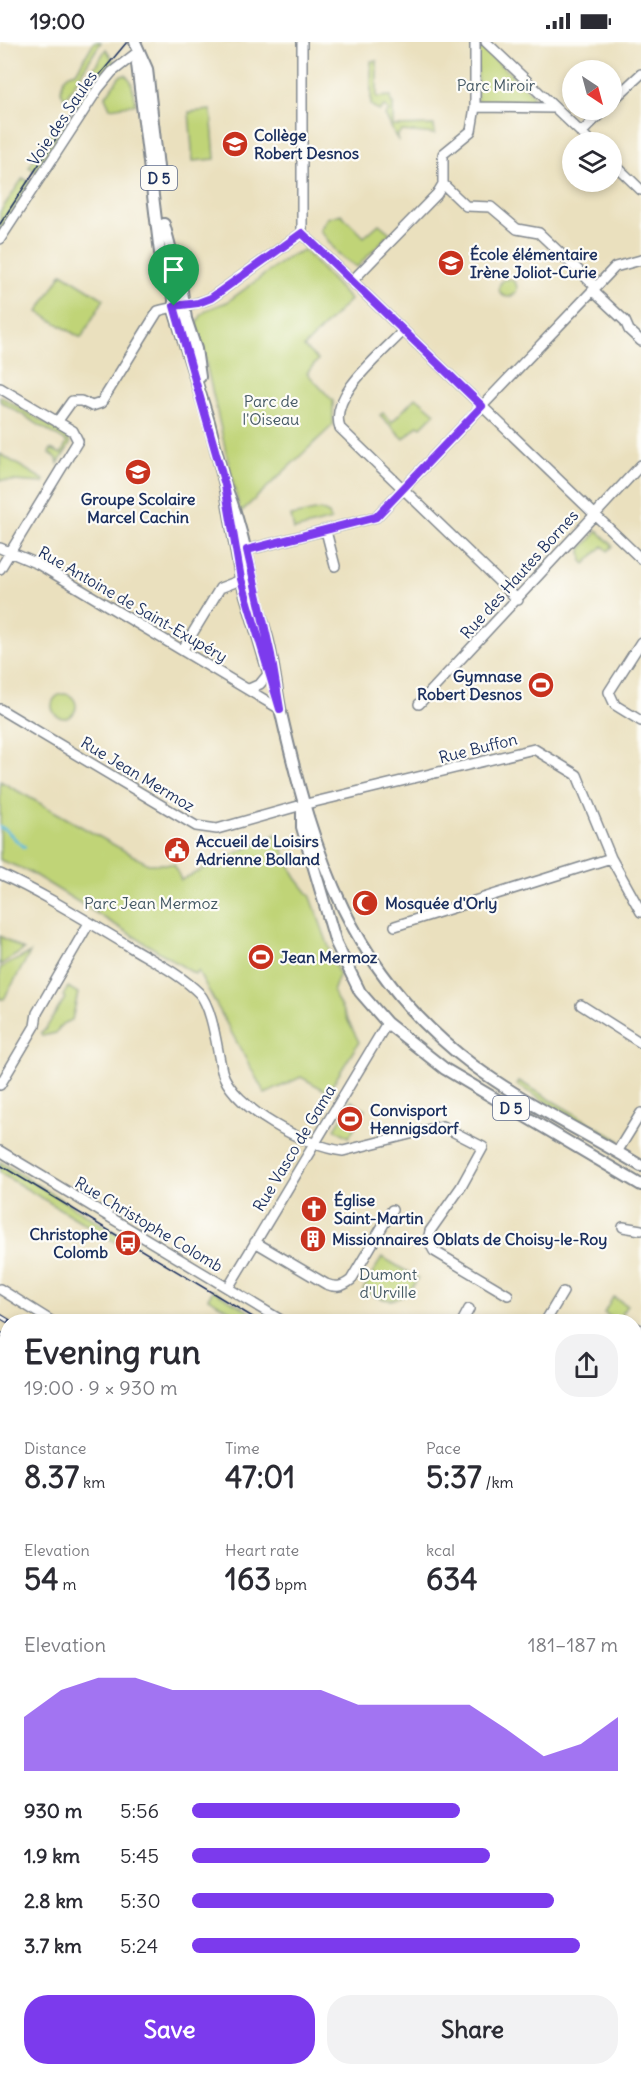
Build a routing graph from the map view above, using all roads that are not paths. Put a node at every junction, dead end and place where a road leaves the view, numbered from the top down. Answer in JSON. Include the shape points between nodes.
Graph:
{"nodes":[{"id":1,"x":302,"y":42,"type":"edge"},
{"id":2,"x":476,"y":42,"type":"edge"},
{"id":3,"x":486,"y":42,"type":"edge"},
{"id":4,"x":137,"y":47,"type":"edge"},
{"id":5,"x":641,"y":74,"type":"edge"},
{"id":6,"x":622,"y":92,"type":"edge"},
{"id":7,"x":475,"y":107,"type":"junction"},
{"id":8,"x":554,"y":108,"type":"junction"},
{"id":9,"x":594,"y":120,"type":"edge"},
{"id":10,"x":579,"y":132,"type":"edge"},
{"id":11,"x":581,"y":132,"type":"edge"},
{"id":12,"x":622,"y":172,"type":"edge"},
{"id":13,"x":443,"y":184,"type":"junction"},
{"id":14,"x":641,"y":190,"type":"edge"},
{"id":15,"x":302,"y":233,"type":"junction"},
{"id":16,"x":0,"y":239,"type":"edge"},
{"id":17,"x":641,"y":260,"type":"edge"},
{"id":18,"x":352,"y":281,"type":"junction"},
{"id":19,"x":594,"y":289,"type":"junction"},
{"id":20,"x":178,"y":305,"type":"junction"},
{"id":21,"x":402,"y":332,"type":"junction"},
{"id":22,"x":641,"y":341,"type":"edge"},
{"id":23,"x":0,"y":388,"type":"edge"},
{"id":24,"x":482,"y":406,"type":"junction"},
{"id":25,"x":57,"y":422,"type":"junction"},
{"id":26,"x":641,"y":465,"type":"edge"},
{"id":27,"x":402,"y":490,"type":"junction"},
{"id":28,"x":594,"y":513,"type":"junction"},
{"id":29,"x":326,"y":531,"type":"junction"},
{"id":30,"x":0,"y":548,"type":"edge"},
{"id":31,"x":242,"y":552,"type":"junction"},
{"id":32,"x":9,"y":553,"type":"junction"},
{"id":33,"x":641,"y":559,"type":"edge"},
{"id":34,"x":335,"y":566,"type":"dead end"},
{"id":35,"x":0,"y":569,"type":"edge"},
{"id":36,"x":253,"y":576,"type":"junction"},
{"id":37,"x":241,"y":579,"type":"junction"},
{"id":38,"x":518,"y":600,"type":"junction"},
{"id":39,"x":641,"y":642,"type":"edge"},
{"id":40,"x":183,"y":649,"type":"junction"},
{"id":41,"x":269,"y":673,"type":"junction"},
{"id":42,"x":249,"y":689,"type":"junction"},
{"id":43,"x":419,"y":704,"type":"dead end"},
{"id":44,"x":0,"y":709,"type":"edge"},
{"id":45,"x":280,"y":709,"type":"junction"},
{"id":46,"x":641,"y":721,"type":"edge"},
{"id":47,"x":303,"y":805,"type":"junction"},
{"id":48,"x":611,"y":858,"type":"junction"},
{"id":49,"x":0,"y":874,"type":"edge"},
{"id":50,"x":641,"y":912,"type":"edge"},
{"id":51,"x":89,"y":923,"type":"junction"},
{"id":52,"x":395,"y":926,"type":"dead end"},
{"id":53,"x":581,"y":1005,"type":"dead end"},
{"id":54,"x":387,"y":1023,"type":"junction"},
{"id":55,"x":641,"y":1043,"type":"edge"},
{"id":56,"x":0,"y":1085,"type":"edge"},
{"id":57,"x":641,"y":1113,"type":"edge"},
{"id":58,"x":313,"y":1144,"type":"junction"},
{"id":59,"x":0,"y":1150,"type":"edge"},
{"id":60,"x":617,"y":1152,"type":"junction"},
{"id":61,"x":641,"y":1166,"type":"edge"},
{"id":62,"x":641,"y":1185,"type":"edge"},
{"id":63,"x":393,"y":1210,"type":"dead end"},
{"id":64,"x":622,"y":1227,"type":"dead end"},
{"id":65,"x":641,"y":1230,"type":"edge"},
{"id":66,"x":255,"y":1242,"type":"junction"},
{"id":67,"x":228,"y":1288,"type":"junction"},
{"id":68,"x":0,"y":1289,"type":"edge"},
{"id":69,"x":563,"y":1292,"type":"dead end"},
{"id":70,"x":508,"y":1295,"type":"dead end"},
{"id":71,"x":469,"y":1309,"type":"dead end"},
{"id":72,"x":40,"y":1314,"type":"edge"},
{"id":73,"x":271,"y":1314,"type":"edge"},
{"id":74,"x":466,"y":1314,"type":"edge"},
{"id":75,"x":550,"y":1314,"type":"edge"}],
"edges":[{"from":1,"to":15,"type":"street"},
{"from":2,"to":7,"type":"street"},
{"from":3,"to":8,"type":"street"},
{"from":4,"to":16,"type":"street","name":"Voie des Saules","via":[[98,89]]},
{"from":4,"to":20,"type":"main road","number":"D 5","via":[[160,253]]},
{"from":5,"to":6,"type":"street"},
{"from":7,"to":8,"type":"street"},
{"from":7,"to":13,"type":"street","via":[[471,131],[443,154]]},
{"from":8,"to":10,"type":"street"},
{"from":9,"to":11,"type":"street"},
{"from":12,"to":14,"type":"street"},
{"from":13,"to":18,"type":"street"},
{"from":13,"to":19,"type":"street","via":[[466,206],[491,207],[517,229],[539,233]]},
{"from":15,"to":18,"type":"street"},
{"from":15,"to":20,"type":"street","via":[[219,293],[198,303]]},
{"from":17,"to":19,"type":"street","via":[[615,267]]},
{"from":18,"to":21,"type":"street"},
{"from":19,"to":22,"type":"street"},
{"from":19,"to":24,"type":"street"},
{"from":20,"to":25,"type":"street","via":[[158,311],[101,403],[92,406],[72,401]]},
{"from":20,"to":31,"type":"main road","number":"D 5","via":[[196,349],[209,422],[236,511]]},
{"from":21,"to":24,"type":"street"},
{"from":21,"to":27,"type":"street","via":[[351,386],[338,407],[337,417],[339,428]]},
{"from":23,"to":25,"type":"street"},
{"from":24,"to":27,"type":"street"},
{"from":24,"to":28,"type":"street"},
{"from":25,"to":32,"type":"street","via":[[75,433],[77,444]]},
{"from":26,"to":28,"type":"street","name":"Rue des Hautes Bornes"},
{"from":27,"to":29,"type":"street","via":[[371,520]]},
{"from":27,"to":38,"type":"street"},
{"from":28,"to":33,"type":"street"},
{"from":28,"to":38,"type":"street","name":"Rue des Hautes Bornes"},
{"from":29,"to":31,"type":"street"},
{"from":29,"to":34,"type":"street"},
{"from":30,"to":32,"type":"street","name":"Rue Antoine de Saint-Exupéry"},
{"from":31,"to":36,"type":"main road","number":"D 5"},
{"from":31,"to":37,"type":"main road","number":"D 5"},
{"from":32,"to":35,"type":"street"},
{"from":32,"to":40,"type":"street","name":"Rue Antoine de Saint-Exupéry","via":[[38,564]]},
{"from":36,"to":37,"type":"street"},
{"from":36,"to":45,"type":"main road","number":"D 5"},
{"from":37,"to":40,"type":"street","via":[[220,588]]},
{"from":37,"to":41,"type":"main road","number":"D 5"},
{"from":38,"to":43,"type":"street","name":"Rue des Hautes Bornes"},
{"from":39,"to":46,"type":"street","via":[[613,682],[609,697]]},
{"from":40,"to":42,"type":"street","name":"Rue Antoine de Saint-Exupéry"},
{"from":41,"to":42,"type":"street"},
{"from":41,"to":45,"type":"main road","number":"D 5"},
{"from":42,"to":45,"type":"street","name":"Rue Antoine de Saint-Exupéry"},
{"from":44,"to":47,"type":"street","name":"Rue Jean Mermoz","via":[[196,826],[217,829]]},
{"from":45,"to":47,"type":"main road","number":"D 5"},
{"from":47,"to":48,"type":"street","name":"Rue Buffon","via":[[534,749],[578,775]]},
{"from":47,"to":54,"type":"main road","number":"D 5","via":[[302,827],[336,943],[360,992]]},
{"from":47,"to":60,"type":"main road","number":"D 5","via":[[339,906],[373,964],[421,1022],[474,1066]]},
{"from":48,"to":50,"type":"street","name":"Rue Buffon"},
{"from":48,"to":52,"type":"street"},
{"from":49,"to":51,"type":"street"},
{"from":51,"to":56,"type":"street"},
{"from":51,"to":58,"type":"street","via":[[186,980],[202,996],[223,1074],[232,1092],[243,1103]]},
{"from":53,"to":55,"type":"street"},
{"from":54,"to":58,"type":"street","name":"Rue Vasco de Gama"},
{"from":54,"to":62,"type":"main road","number":"D 5","via":[[446,1068]]},
{"from":57,"to":60,"type":"street"},
{"from":58,"to":66,"type":"street","name":"Rue Vasco de Gama"},
{"from":58,"to":70,"type":"street","via":[[343,1151],[442,1126],[483,1147],[428,1240],[434,1251]]},
{"from":59,"to":67,"type":"street","name":"Rue Christophe Colomb"},
{"from":60,"to":61,"type":"main road","number":"D 5"},
{"from":63,"to":66,"type":"street","via":[[345,1285],[326,1284]]},
{"from":64,"to":65,"type":"street"},
{"from":66,"to":67,"type":"street","name":"Rue Vasco de Gama"},
{"from":67,"to":73,"type":"street","name":"Rue Christophe Colomb"},
{"from":68,"to":72,"type":"street"},
{"from":69,"to":75,"type":"street"},
{"from":71,"to":74,"type":"street"}]}
